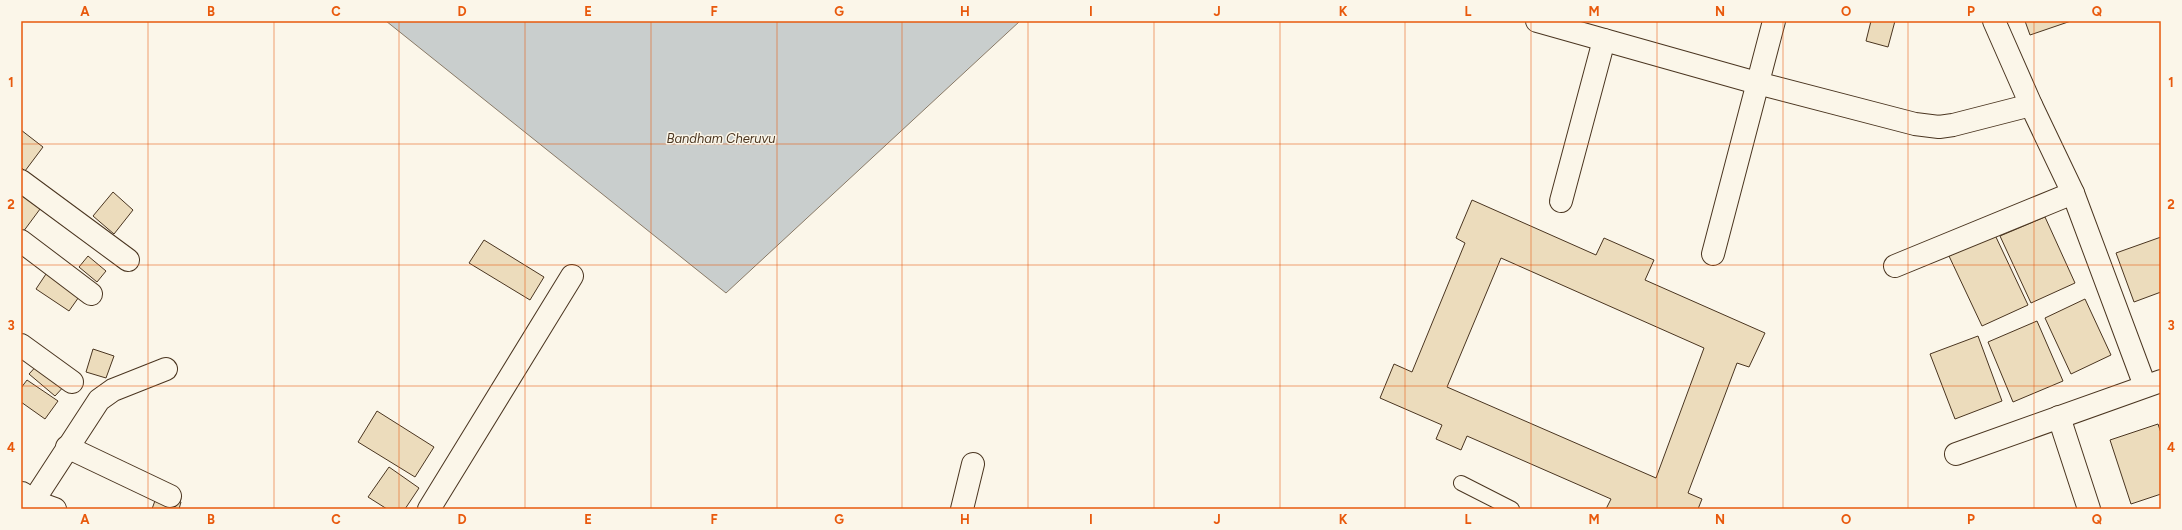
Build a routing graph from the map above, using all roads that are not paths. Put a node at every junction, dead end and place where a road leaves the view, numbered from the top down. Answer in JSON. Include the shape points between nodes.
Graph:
{"nodes":[{"id":1,"x":1536,"y":21,"type":"edge"},
{"id":2,"x":1774,"y":21,"type":"edge"},
{"id":3,"x":1994,"y":21,"type":"edge"},
{"id":4,"x":1604,"y":40,"type":"junction"},
{"id":5,"x":1757,"y":83,"type":"junction"},
{"id":6,"x":2031,"y":105,"type":"junction"},
{"id":7,"x":21,"y":181,"type":"edge"},
{"id":8,"x":2074,"y":193,"type":"junction"},
{"id":9,"x":1561,"y":201,"type":"dead end"},
{"id":10,"x":21,"y":241,"type":"edge"},
{"id":11,"x":1713,"y":254,"type":"dead end"},
{"id":12,"x":128,"y":260,"type":"dead end"},
{"id":13,"x":1895,"y":266,"type":"dead end"},
{"id":14,"x":572,"y":276,"type":"dead end"},
{"id":15,"x":91,"y":294,"type":"dead end"},
{"id":16,"x":21,"y":345,"type":"edge"},
{"id":17,"x":166,"y":369,"type":"dead end"},
{"id":18,"x":72,"y":382,"type":"dead end"},
{"id":19,"x":2153,"y":384,"type":"edge"},
{"id":20,"x":2059,"y":418,"type":"junction"},
{"id":21,"x":67,"y":447,"type":"junction"},
{"id":22,"x":1956,"y":454,"type":"dead end"},
{"id":23,"x":973,"y":464,"type":"dead end"},
{"id":24,"x":1461,"y":483,"type":"dead end"},
{"id":25,"x":170,"y":496,"type":"dead end"},
{"id":26,"x":27,"y":501,"type":"edge"},
{"id":27,"x":55,"y":509,"type":"edge"},
{"id":28,"x":428,"y":509,"type":"edge"},
{"id":29,"x":962,"y":509,"type":"edge"},
{"id":30,"x":1512,"y":509,"type":"edge"},
{"id":31,"x":2088,"y":509,"type":"edge"}],
"edges":[{"from":1,"to":4,"type":"street"},
{"from":2,"to":5,"type":"street"},
{"from":3,"to":6,"type":"street"},
{"from":4,"to":5,"type":"street"},
{"from":4,"to":9,"type":"street"},
{"from":5,"to":6,"type":"street","via":[[1915,124],[1939,127]]},
{"from":5,"to":11,"type":"street"},
{"from":6,"to":8,"type":"street"},
{"from":7,"to":12,"type":"street"},
{"from":8,"to":13,"type":"street"},
{"from":8,"to":19,"type":"street"},
{"from":10,"to":15,"type":"street"},
{"from":14,"to":28,"type":"street"},
{"from":16,"to":18,"type":"street"},
{"from":17,"to":21,"type":"street","via":[[113,390],[99,400]]},
{"from":19,"to":20,"type":"street"},
{"from":20,"to":22,"type":"street"},
{"from":20,"to":31,"type":"street"},
{"from":21,"to":25,"type":"street"},
{"from":21,"to":26,"type":"street"},
{"from":23,"to":29,"type":"street"},
{"from":24,"to":30,"type":"lane"},
{"from":26,"to":27,"type":"street"}]}
